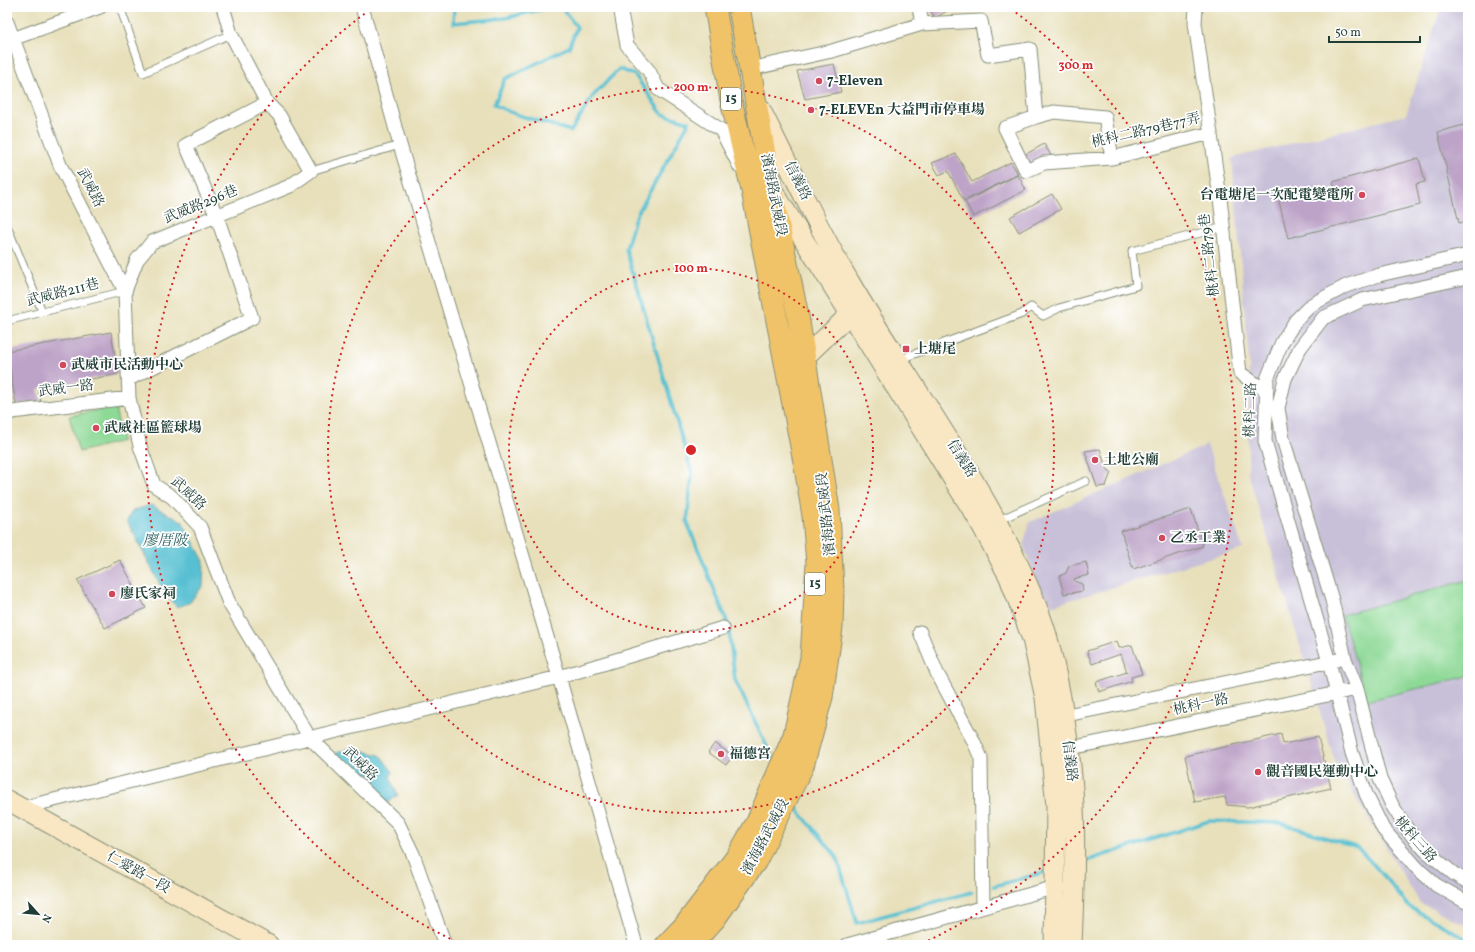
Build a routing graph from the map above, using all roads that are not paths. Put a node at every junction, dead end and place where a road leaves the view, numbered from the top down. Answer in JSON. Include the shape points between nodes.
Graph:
{"nodes":[{"id":1,"x":100,"y":7,"type":"edge"},
{"id":2,"x":120,"y":7,"type":"edge"},
{"id":3,"x":223,"y":7,"type":"edge"},
{"id":4,"x":362,"y":7,"type":"edge"},
{"id":5,"x":620,"y":7,"type":"edge"},
{"id":6,"x":715,"y":7,"type":"edge"},
{"id":7,"x":739,"y":7,"type":"edge"},
{"id":8,"x":919,"y":7,"type":"edge"},
{"id":9,"x":1196,"y":7,"type":"edge"},
{"id":10,"x":7,"y":22,"type":"edge"},
{"id":11,"x":922,"y":24,"type":"junction"},
{"id":12,"x":231,"y":34,"type":"junction"},
{"id":13,"x":10,"y":40,"type":"edge"},
{"id":14,"x":750,"y":69,"type":"junction"},
{"id":15,"x":756,"y":100,"type":"junction"},
{"id":16,"x":267,"y":103,"type":"junction"},
{"id":17,"x":1036,"y":117,"type":"junction"},
{"id":18,"x":1211,"y":133,"type":"junction"},
{"id":19,"x":400,"y":145,"type":"junction"},
{"id":20,"x":1112,"y":158,"type":"junction"},
{"id":21,"x":311,"y":171,"type":"junction"},
{"id":22,"x":796,"y":178,"type":"junction"},
{"id":23,"x":762,"y":189,"type":"junction"},
{"id":24,"x":217,"y":217,"type":"junction"},
{"id":25,"x":7,"y":226,"type":"edge"},
{"id":26,"x":1223,"y":227,"type":"junction"},
{"id":27,"x":1468,"y":255,"type":"edge"},
{"id":28,"x":1468,"y":277,"type":"edge"},
{"id":29,"x":125,"y":291,"type":"junction"},
{"id":30,"x":42,"y":311,"type":"junction"},
{"id":31,"x":850,"y":314,"type":"junction"},
{"id":32,"x":7,"y":321,"type":"edge"},
{"id":33,"x":804,"y":358,"type":"junction"},
{"id":34,"x":898,"y":360,"type":"junction"},
{"id":35,"x":129,"y":379,"type":"junction"},
{"id":36,"x":1266,"y":391,"type":"junction"},
{"id":37,"x":129,"y":398,"type":"junction"},
{"id":38,"x":7,"y":415,"type":"edge"},
{"id":39,"x":1086,"y":481,"type":"dead end"},
{"id":40,"x":990,"y":525,"type":"junction"},
{"id":41,"x":723,"y":628,"type":"dead end"},
{"id":42,"x":920,"y":632,"type":"dead end"},
{"id":43,"x":1345,"y":659,"type":"junction"},
{"id":44,"x":1329,"y":662,"type":"junction"},
{"id":45,"x":559,"y":677,"type":"junction"},
{"id":46,"x":1357,"y":689,"type":"junction"},
{"id":47,"x":1336,"y":694,"type":"junction"},
{"id":48,"x":1055,"y":717,"type":"junction"},
{"id":49,"x":310,"y":738,"type":"junction"},
{"id":50,"x":1060,"y":750,"type":"junction"},
{"id":51,"x":12,"y":804,"type":"edge"},
{"id":52,"x":1062,"y":881,"type":"junction"},
{"id":53,"x":1468,"y":882,"type":"edge"},
{"id":54,"x":1468,"y":903,"type":"edge"},
{"id":55,"x":983,"y":907,"type":"junction"},
{"id":56,"x":269,"y":945,"type":"edge"},
{"id":57,"x":445,"y":945,"type":"edge"},
{"id":58,"x":636,"y":945,"type":"edge"},
{"id":59,"x":666,"y":945,"type":"edge"},
{"id":60,"x":691,"y":945,"type":"edge"},
{"id":61,"x":847,"y":945,"type":"edge"},
{"id":62,"x":1054,"y":945,"type":"edge"},
{"id":63,"x":1072,"y":945,"type":"edge"}],
"edges":[{"from":1,"to":13,"type":"street"},
{"from":2,"to":12,"type":"lane","via":[[143,73]]},
{"from":3,"to":12,"type":"street"},
{"from":4,"to":19,"type":"street"},
{"from":5,"to":23,"type":"street","via":[[627,45],[650,71],[658,89],[721,130]]},
{"from":6,"to":23,"type":"main road","number":"15","via":[[731,100]]},
{"from":7,"to":14,"type":"main road","number":"15"},
{"from":8,"to":11,"type":"street"},
{"from":9,"to":18,"type":"street","name":"桃科二路79巷","via":[[1195,23]]},
{"from":10,"to":13,"type":"street","name":"武威路"},
{"from":11,"to":14,"type":"street","via":[[832,51]]},
{"from":11,"to":17,"type":"street","via":[[981,21],[988,55],[1030,49]]},
{"from":12,"to":16,"type":"street"},
{"from":13,"to":29,"type":"street","name":"武威路","via":[[60,165]]},
{"from":14,"to":15,"type":"main road","number":"15"},
{"from":15,"to":22,"type":"main road","name":"信義路"},
{"from":15,"to":23,"type":"main road","name":"濱海路武威段","number":"15"},
{"from":16,"to":21,"type":"street","via":[[279,115]]},
{"from":16,"to":24,"type":"street","via":[[186,145]]},
{"from":17,"to":20,"type":"street","via":[[1054,112],[1105,117]]},
{"from":17,"to":20,"type":"street","name":"桃科二路79巷77弄","via":[[1006,128],[1026,171],[1044,163]]},
{"from":18,"to":20,"type":"street","name":"桃科二路79巷77弄"},
{"from":18,"to":26,"type":"street","name":"桃科二路79巷"},
{"from":19,"to":21,"type":"lane"},
{"from":19,"to":45,"type":"street"},
{"from":21,"to":24,"type":"street","name":"武威路296巷","via":[[290,186]]},
{"from":22,"to":23,"type":"main road"},
{"from":22,"to":34,"type":"main road","name":"信義路","via":[[850,283]]},
{"from":23,"to":31,"type":"main road","name":"信義路"},
{"from":23,"to":33,"type":"main road","name":"濱海路武威段","number":"15"},
{"from":23,"to":59,"type":"main road","name":"濱海路武威段","number":"15","via":[[813,516],[817,563],[811,658],[794,735],[757,822],[712,891]]},
{"from":24,"to":29,"type":"street","name":"武威路296巷","via":[[152,242],[137,260]]},
{"from":24,"to":35,"type":"street","via":[[252,318]]},
{"from":25,"to":30,"type":"lane"},
{"from":26,"to":34,"type":"lane","via":[[1132,251],[1136,286],[1059,308],[1043,316],[1031,307],[1022,314]]},
{"from":26,"to":36,"type":"street","name":"桃科二路79巷","via":[[1240,373]]},
{"from":27,"to":36,"type":"street","name":"桃科二路","via":[[1379,275],[1346,286],[1311,305],[1296,320],[1282,342],[1267,379]]},
{"from":28,"to":43,"type":"street","name":"桃科二路","via":[[1362,300],[1323,318],[1300,348],[1285,379],[1278,408],[1283,439],[1332,600]]},
{"from":29,"to":30,"type":"lane","name":"武威路211巷"},
{"from":29,"to":35,"type":"street","name":"武威路"},
{"from":30,"to":32,"type":"lane","name":"武威路211巷"},
{"from":31,"to":33,"type":"main road"},
{"from":31,"to":40,"type":"main road","name":"信義路"},
{"from":33,"to":60,"type":"main road","name":"濱海路武威段","number":"15","via":[[829,510],[832,627],[822,697],[803,766],[756,861],[714,920]]},
{"from":34,"to":40,"type":"main road","name":"信義路","via":[[963,460]]},
{"from":35,"to":37,"type":"street","name":"武威路"},
{"from":36,"to":44,"type":"street","name":"桃科二路","via":[[1265,441]]},
{"from":37,"to":38,"type":"street","name":"武威一路","via":[[12,412]]},
{"from":37,"to":49,"type":"street","name":"武威路","via":[[140,446],[154,485],[172,497],[200,527],[229,604]]},
{"from":39,"to":40,"type":"lane"},
{"from":40,"to":48,"type":"main road","name":"信義路","via":[[1035,600],[1047,635]]},
{"from":41,"to":45,"type":"street"},
{"from":42,"to":55,"type":"street","via":[[937,673],[974,740],[981,758]]},
{"from":43,"to":44,"type":"street","name":"桃科一路"},
{"from":43,"to":46,"type":"street","name":"桃科三路"},
{"from":44,"to":47,"type":"street","name":"桃科三路"},
{"from":44,"to":48,"type":"street","name":"桃科一路"},
{"from":45,"to":49,"type":"street"},
{"from":45,"to":58,"type":"street"},
{"from":46,"to":47,"type":"street","name":"桃科一路"},
{"from":46,"to":53,"type":"street","name":"桃科三路","via":[[1380,779],[1392,805],[1424,850]]},
{"from":47,"to":50,"type":"street","name":"桃科一路"},
{"from":47,"to":54,"type":"street","name":"桃科三路","via":[[1366,794],[1383,829],[1418,869],[1436,885]]},
{"from":48,"to":50,"type":"main road","name":"信義路"},
{"from":49,"to":51,"type":"street"},
{"from":49,"to":57,"type":"street","name":"武威路","via":[[398,823],[413,854]]},
{"from":50,"to":52,"type":"main road","name":"信義路","via":[[1074,809],[1065,850]]},
{"from":51,"to":56,"type":"main road","name":"仁愛路一段"},
{"from":52,"to":55,"type":"street"},
{"from":52,"to":62,"type":"main road"},
{"from":52,"to":63,"type":"main road"},
{"from":55,"to":61,"type":"street"}]}
